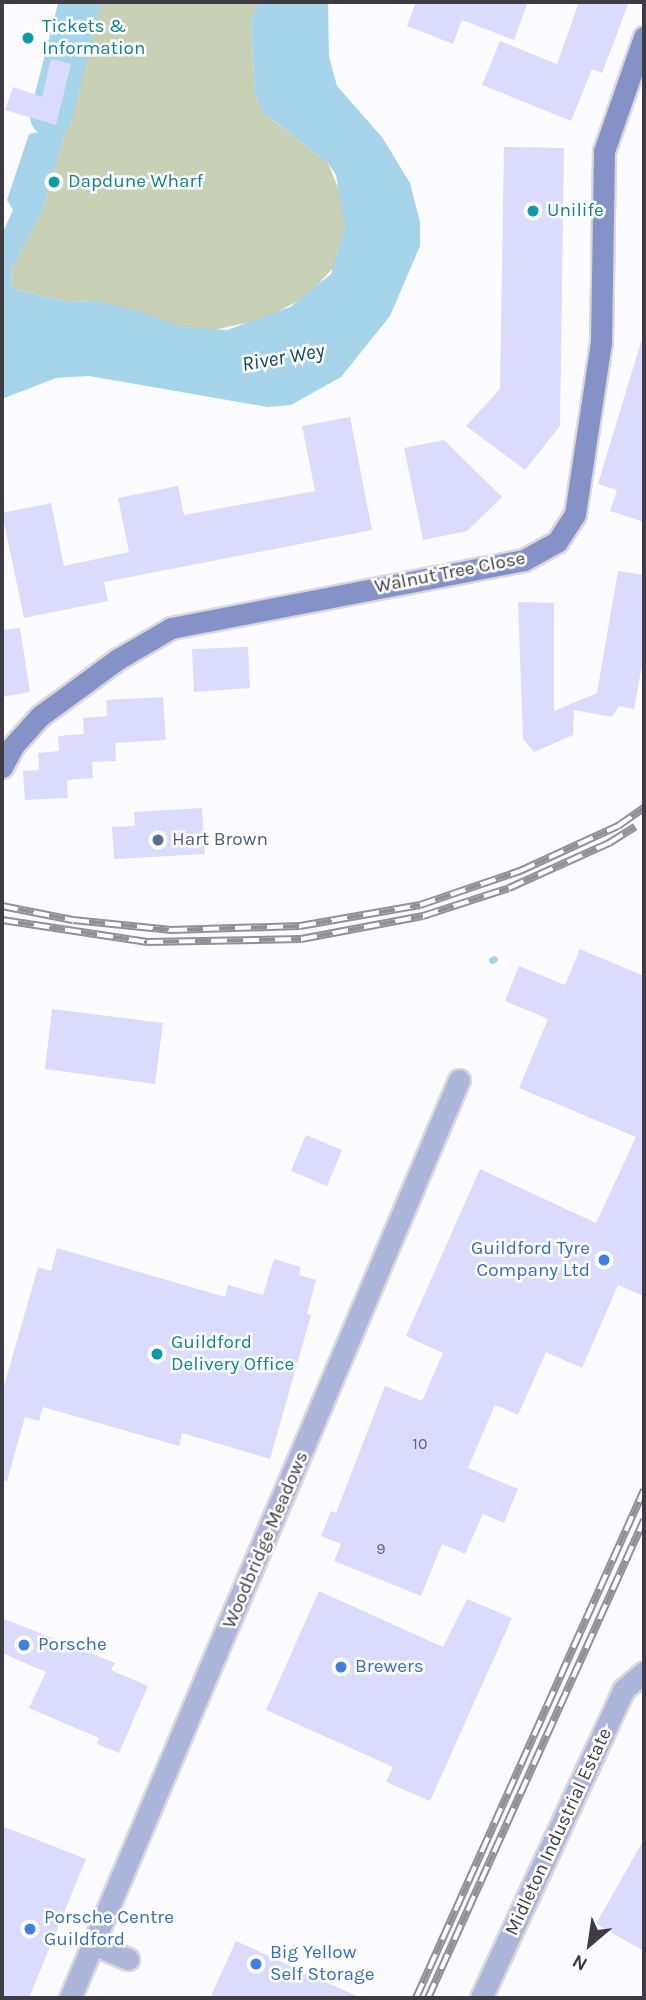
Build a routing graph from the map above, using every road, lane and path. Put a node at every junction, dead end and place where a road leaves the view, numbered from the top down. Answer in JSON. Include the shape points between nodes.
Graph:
{"nodes":[{"id":1,"x":644,"y":37,"type":"edge"},
{"id":2,"x":2,"y":767,"type":"edge"},
{"id":3,"x":459,"y":1080,"type":"dead end"},
{"id":4,"x":644,"y":1672,"type":"edge"},
{"id":5,"x":95,"y":1945,"type":"junction"},
{"id":6,"x":128,"y":1959,"type":"dead end"},
{"id":7,"x":70,"y":1998,"type":"edge"},
{"id":8,"x":481,"y":1998,"type":"edge"}],
"edges":[{"from":1,"to":2,"type":"street","name":"Walnut Tree Close","via":[[604,151],[601,343],[575,514],[557,542],[524,560],[170,628],[40,716],[13,746]]},
{"from":3,"to":5,"type":"street","name":"Woodbridge Meadows"},
{"from":4,"to":8,"type":"street","name":"Midleton Industrial Estate","via":[[624,1689]]},
{"from":5,"to":6,"type":"street"},
{"from":5,"to":7,"type":"street","name":"Woodbridge Meadows"}]}
